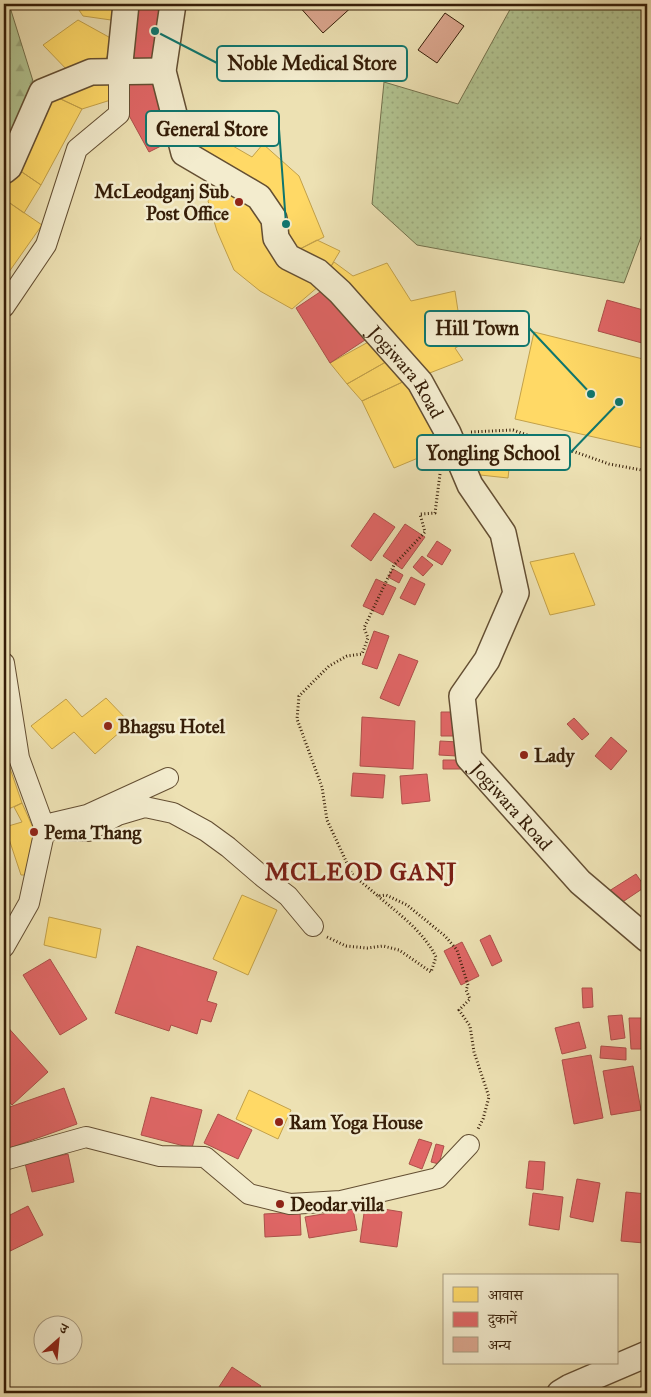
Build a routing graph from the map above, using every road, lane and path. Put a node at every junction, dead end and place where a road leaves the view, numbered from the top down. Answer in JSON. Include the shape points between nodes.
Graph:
{"nodes":[{"id":1,"x":126,"y":4,"type":"edge"},
{"id":2,"x":173,"y":4,"type":"edge"},
{"id":3,"x":163,"y":70,"type":"junction"},
{"id":4,"x":119,"y":72,"type":"junction"},
{"id":5,"x":4,"y":171,"type":"edge"},
{"id":6,"x":4,"y":307,"type":"edge"},
{"id":7,"x":448,"y":433,"type":"junction"},
{"id":8,"x":441,"y":468,"type":"dead end"},
{"id":9,"x":647,"y":471,"type":"edge"},
{"id":10,"x":4,"y":663,"type":"edge"},
{"id":11,"x":168,"y":778,"type":"dead end"},
{"id":12,"x":44,"y":827,"type":"junction"},
{"id":13,"x":378,"y":896,"type":"junction"},
{"id":14,"x":312,"y":926,"type":"joint"},
{"id":15,"x":647,"y":939,"type":"edge"},
{"id":16,"x":4,"y":947,"type":"edge"},
{"id":17,"x":469,"y":1145,"type":"joint"},
{"id":18,"x":4,"y":1160,"type":"edge"},
{"id":19,"x":647,"y":1354,"type":"edge"},
{"id":20,"x":560,"y":1393,"type":"edge"}],
"edges":[{"from":1,"to":4,"type":"street"},
{"from":2,"to":3,"type":"street","name":"Jogiwara Road"},
{"from":3,"to":4,"type":"street"},
{"from":3,"to":7,"type":"street","name":"Jogiwara Road","via":[[184,153],[259,197],[274,219],[276,238],[288,257],[318,272],[340,292],[420,382]]},
{"from":4,"to":5,"type":"street","via":[[91,72],[42,92],[9,167]]},
{"from":4,"to":6,"type":"street","via":[[119,114],[77,149],[46,245]]},
{"from":7,"to":9,"type":"path","via":[[513,430],[609,464]]},
{"from":7,"to":15,"type":"street","name":"Jogiwara Road","via":[[470,485],[502,533],[516,593],[487,660],[462,696],[469,758],[580,882]]},
{"from":8,"to":13,"type":"path","via":[[435,513],[420,514],[425,532],[394,566],[364,628],[368,638],[362,654],[347,656],[329,666],[299,696],[297,719],[322,786],[327,820],[352,874]]},
{"from":10,"to":12,"type":"street","via":[[19,758]]},
{"from":11,"to":12,"type":"street","via":[[87,814]]},
{"from":12,"to":14,"type":"street","via":[[88,831],[118,815],[145,807],[173,813],[228,847],[288,896]]},
{"from":12,"to":16,"type":"street","via":[[29,903]]},
{"from":13,"to":14,"type":"path","via":[[429,943],[436,957],[431,972],[399,950],[383,946],[346,946]]},
{"from":13,"to":17,"type":"path","via":[[386,895],[407,905],[445,936],[456,950],[470,999],[459,1010],[470,1026],[474,1052],[489,1097],[483,1118]]},
{"from":17,"to":18,"type":"street","via":[[438,1178],[341,1201],[290,1204],[249,1194],[205,1157],[160,1156],[86,1138]]},
{"from":19,"to":20,"type":"street"}]}
